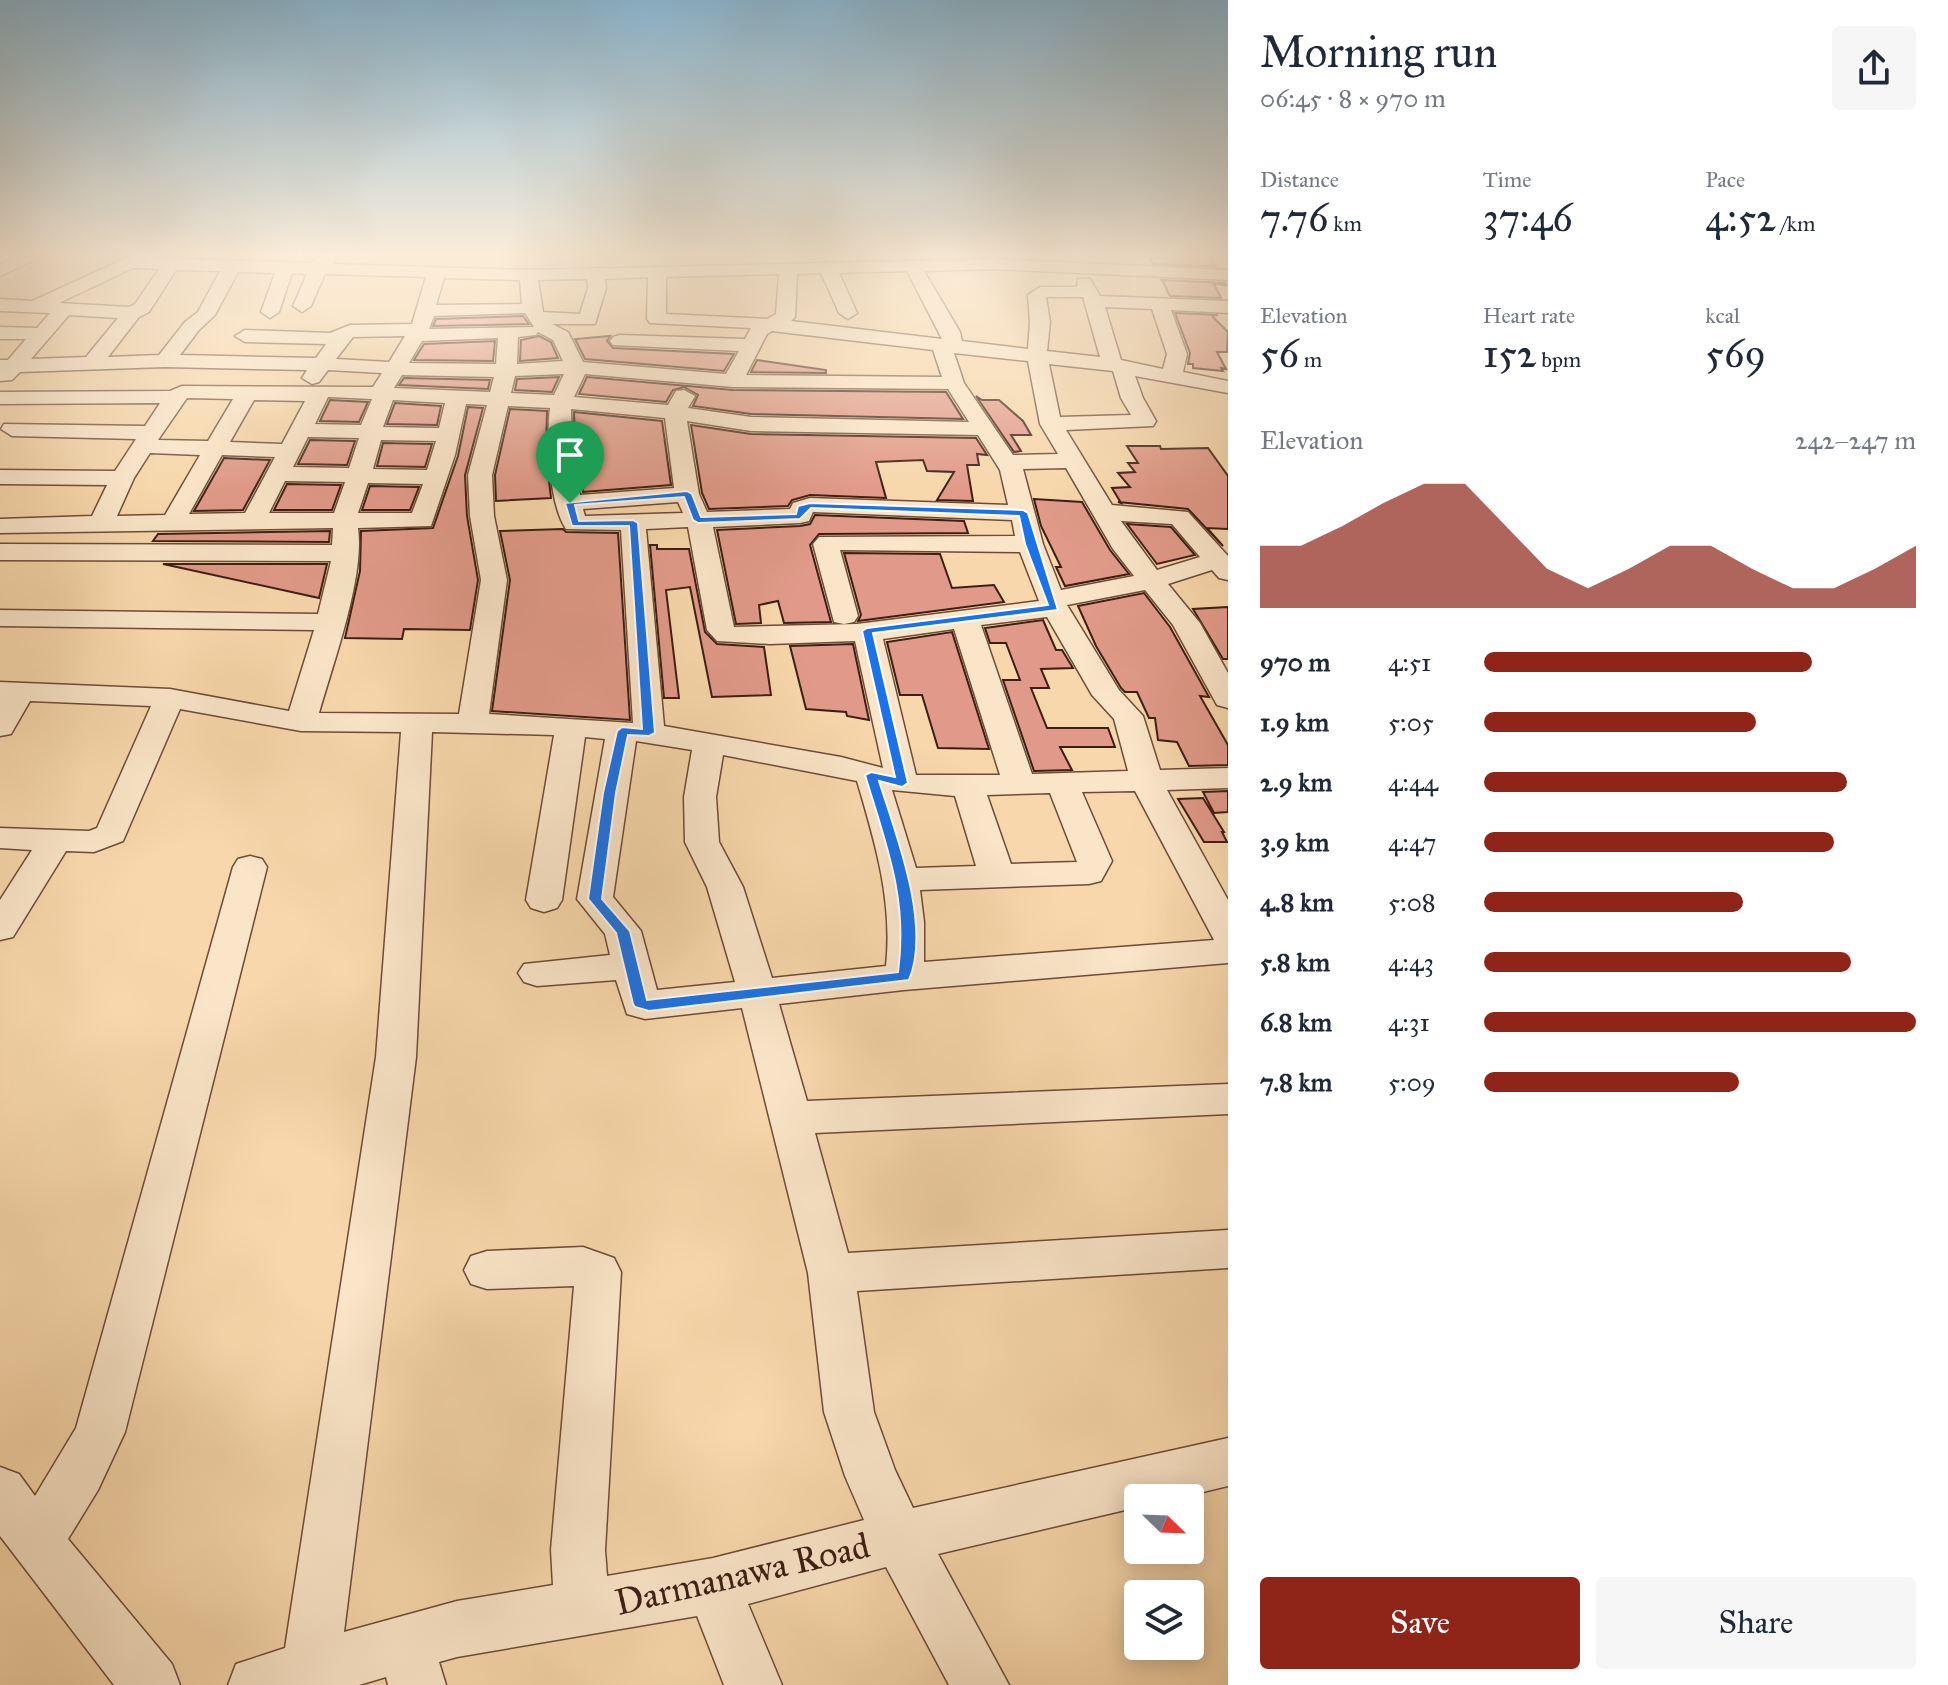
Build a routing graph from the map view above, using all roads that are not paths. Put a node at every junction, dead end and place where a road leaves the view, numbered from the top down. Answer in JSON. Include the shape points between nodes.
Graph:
{"nodes":[{"id":1,"x":416,"y":332,"type":"edge"},
{"id":2,"x":508,"y":332,"type":"edge"},
{"id":3,"x":0,"y":333,"type":"edge"},
{"id":4,"x":116,"y":333,"type":"edge"},
{"id":5,"x":187,"y":333,"type":"edge"},
{"id":6,"x":346,"y":333,"type":"edge"},
{"id":7,"x":559,"y":333,"type":"edge"},
{"id":8,"x":759,"y":333,"type":"edge"},
{"id":9,"x":824,"y":333,"type":"edge"},
{"id":10,"x":950,"y":333,"type":"edge"},
{"id":11,"x":1037,"y":333,"type":"edge"},
{"id":12,"x":1105,"y":333,"type":"edge"},
{"id":13,"x":1173,"y":333,"type":"edge"},
{"id":14,"x":42,"y":334,"type":"joint"},
{"id":15,"x":837,"y":334,"type":"junction"},
{"id":16,"x":245,"y":336,"type":"dead end"},
{"id":17,"x":337,"y":337,"type":"junction"},
{"id":18,"x":620,"y":341,"type":"dead end"},
{"id":19,"x":752,"y":345,"type":"junction"},
{"id":20,"x":948,"y":346,"type":"junction"},
{"id":21,"x":1037,"y":357,"type":"junction"},
{"id":22,"x":165,"y":361,"type":"junction"},
{"id":23,"x":894,"y":361,"type":"junction"},
{"id":24,"x":92,"y":363,"type":"junction"},
{"id":25,"x":323,"y":364,"type":"junction"},
{"id":26,"x":7,"y":365,"type":"edge"},
{"id":27,"x":1117,"y":365,"type":"junction"},
{"id":28,"x":393,"y":367,"type":"junction"},
{"id":29,"x":576,"y":367,"type":"junction"},
{"id":30,"x":506,"y":370,"type":"junction"},
{"id":31,"x":129,"y":372,"type":"dead end"},
{"id":32,"x":52,"y":373,"type":"dead end"},
{"id":33,"x":1172,"y":375,"type":"junction"},
{"id":34,"x":694,"y":379,"type":"junction"},
{"id":35,"x":733,"y":381,"type":"junction"},
{"id":36,"x":0,"y":382,"type":"edge"},
{"id":37,"x":954,"y":383,"type":"junction"},
{"id":38,"x":1228,"y":387,"type":"edge"},
{"id":39,"x":312,"y":388,"type":"junction"},
{"id":40,"x":826,"y":388,"type":"junction"},
{"id":41,"x":247,"y":393,"type":"junction"},
{"id":42,"x":380,"y":393,"type":"junction"},
{"id":43,"x":457,"y":396,"type":"junction"},
{"id":44,"x":175,"y":397,"type":"junction"},
{"id":45,"x":0,"y":398,"type":"edge"},
{"id":46,"x":112,"y":398,"type":"junction"},
{"id":47,"x":497,"y":398,"type":"junction"},
{"id":48,"x":33,"y":399,"type":"junction"},
{"id":49,"x":562,"y":402,"type":"junction"},
{"id":50,"x":675,"y":413,"type":"junction"},
{"id":51,"x":1051,"y":424,"type":"junction"},
{"id":52,"x":986,"y":429,"type":"junction"},
{"id":53,"x":75,"y":430,"type":"junction"},
{"id":54,"x":303,"y":430,"type":"junction"},
{"id":55,"x":369,"y":432,"type":"junction"},
{"id":56,"x":448,"y":435,"type":"junction"},
{"id":57,"x":6,"y":437,"type":"edge"},
{"id":58,"x":148,"y":440,"type":"junction"},
{"id":59,"x":215,"y":448,"type":"junction"},
{"id":60,"x":291,"y":451,"type":"junction"},
{"id":61,"x":1076,"y":461,"type":"junction"},
{"id":62,"x":1008,"y":462,"type":"junction"},
{"id":63,"x":279,"y":474,"type":"junction"},
{"id":64,"x":357,"y":475,"type":"junction"},
{"id":65,"x":0,"y":477,"type":"edge"},
{"id":66,"x":43,"y":477,"type":"junction"},
{"id":67,"x":436,"y":477,"type":"junction"},
{"id":68,"x":122,"y":478,"type":"junction"},
{"id":69,"x":687,"y":494,"type":"junction"},
{"id":70,"x":570,"y":503,"type":"junction"},
{"id":71,"x":0,"y":510,"type":"edge"},
{"id":72,"x":1104,"y":512,"type":"junction"},
{"id":73,"x":1023,"y":513,"type":"junction"},
{"id":74,"x":104,"y":517,"type":"junction"},
{"id":75,"x":344,"y":519,"type":"junction"},
{"id":76,"x":253,"y":520,"type":"junction"},
{"id":77,"x":698,"y":520,"type":"junction"},
{"id":78,"x":165,"y":523,"type":"junction"},
{"id":79,"x":633,"y":523,"type":"junction"},
{"id":80,"x":0,"y":526,"type":"edge"},
{"id":81,"x":1030,"y":544,"type":"junction"},
{"id":82,"x":10,"y":552,"type":"edge"},
{"id":83,"x":139,"y":552,"type":"junction"},
{"id":84,"x":346,"y":553,"type":"junction"},
{"id":85,"x":1223,"y":566,"type":"edge"},
{"id":86,"x":0,"y":579,"type":"edge"},
{"id":87,"x":1153,"y":580,"type":"junction"},
{"id":88,"x":1053,"y":604,"type":"junction"},
{"id":89,"x":964,"y":617,"type":"junction"},
{"id":90,"x":0,"y":618,"type":"edge"},
{"id":91,"x":330,"y":622,"type":"junction"},
{"id":92,"x":856,"y":623,"type":"junction"},
{"id":93,"x":10,"y":691,"type":"edge"},
{"id":94,"x":170,"y":698,"type":"junction"},
{"id":95,"x":1228,"y":699,"type":"edge"},
{"id":96,"x":301,"y":722,"type":"junction"},
{"id":97,"x":417,"y":722,"type":"junction"},
{"id":98,"x":473,"y":722,"type":"junction"},
{"id":99,"x":0,"y":727,"type":"edge"},
{"id":100,"x":571,"y":727,"type":"junction"},
{"id":101,"x":636,"y":732,"type":"junction"},
{"id":102,"x":709,"y":743,"type":"junction"},
{"id":103,"x":1228,"y":778,"type":"edge"},
{"id":104,"x":886,"y":779,"type":"junction"},
{"id":105,"x":1147,"y":782,"type":"junction"},
{"id":106,"x":1063,"y":785,"type":"junction"},
{"id":107,"x":1020,"y":786,"type":"junction"},
{"id":108,"x":968,"y":787,"type":"junction"},
{"id":109,"x":0,"y":838,"type":"edge"},
{"id":110,"x":55,"y":841,"type":"junction"},
{"id":111,"x":250,"y":867,"type":"dead end"},
{"id":112,"x":997,"y":876,"type":"junction"},
{"id":113,"x":904,"y":879,"type":"junction"},
{"id":114,"x":544,"y":900,"type":"dead end"},
{"id":115,"x":0,"y":928,"type":"edge"},
{"id":116,"x":1228,"y":933,"type":"edge"},
{"id":117,"x":1228,"y":951,"type":"edge"},
{"id":118,"x":631,"y":966,"type":"junction"},
{"id":119,"x":537,"y":973,"type":"dead end"},
{"id":120,"x":904,"y":977,"type":"junction"},
{"id":121,"x":757,"y":992,"type":"junction"},
{"id":122,"x":1228,"y":1099,"type":"edge"},
{"id":123,"x":790,"y":1118,"type":"junction"},
{"id":124,"x":1228,"y":1249,"type":"edge"},
{"id":125,"x":487,"y":1270,"type":"dead end"},
{"id":126,"x":831,"y":1273,"type":"junction"},
{"id":127,"x":1228,"y":1462,"type":"edge"},
{"id":128,"x":0,"y":1492,"type":"edge"},
{"id":129,"x":899,"y":1537,"type":"junction"},
{"id":130,"x":36,"y":1542,"type":"junction"},
{"id":131,"x":713,"y":1586,"type":"junction"},
{"id":132,"x":582,"y":1609,"type":"junction"},
{"id":133,"x":411,"y":1664,"type":"edge"},
{"id":134,"x":311,"y":1668,"type":"junction"},
{"id":135,"x":151,"y":1685,"type":"edge"},
{"id":136,"x":257,"y":1685,"type":"edge"},
{"id":137,"x":753,"y":1685,"type":"edge"},
{"id":138,"x":980,"y":1685,"type":"edge"}],
"edges":[{"from":1,"to":28,"type":"street"},
{"from":2,"to":30,"type":"street"},
{"from":3,"to":14,"type":"street"},
{"from":4,"to":24,"type":"street"},
{"from":5,"to":22,"type":"street"},
{"from":6,"to":17,"type":"street"},
{"from":7,"to":29,"type":"street"},
{"from":8,"to":19,"type":"street"},
{"from":9,"to":15,"type":"street"},
{"from":10,"to":20,"type":"street"},
{"from":11,"to":21,"type":"street"},
{"from":12,"to":27,"type":"street"},
{"from":13,"to":33,"type":"street","via":[[1177,354]]},
{"from":14,"to":26,"type":"street"},
{"from":15,"to":23,"type":"street"},
{"from":15,"to":40,"type":"street"},
{"from":16,"to":17,"type":"street"},
{"from":17,"to":25,"type":"street"},
{"from":18,"to":19,"type":"street"},
{"from":19,"to":35,"type":"street"},
{"from":20,"to":21,"type":"street"},
{"from":20,"to":23,"type":"street"},
{"from":20,"to":37,"type":"street"},
{"from":21,"to":27,"type":"street"},
{"from":21,"to":51,"type":"street"},
{"from":22,"to":24,"type":"street"},
{"from":22,"to":25,"type":"street"},
{"from":23,"to":37,"type":"street"},
{"from":23,"to":40,"type":"street"},
{"from":24,"to":26,"type":"street"},
{"from":25,"to":28,"type":"street"},
{"from":25,"to":39,"type":"street"},
{"from":26,"to":36,"type":"street"},
{"from":27,"to":33,"type":"street"},
{"from":27,"to":51,"type":"street","via":[[1145,421]]},
{"from":28,"to":30,"type":"street"},
{"from":28,"to":42,"type":"street"},
{"from":29,"to":30,"type":"street"},
{"from":29,"to":34,"type":"street"},
{"from":29,"to":49,"type":"street"},
{"from":30,"to":47,"type":"street"},
{"from":31,"to":46,"type":"street"},
{"from":32,"to":48,"type":"street"},
{"from":33,"to":38,"type":"street"},
{"from":34,"to":35,"type":"street"},
{"from":34,"to":50,"type":"street"},
{"from":35,"to":40,"type":"street"},
{"from":37,"to":52,"type":"street"},
{"from":39,"to":41,"type":"street"},
{"from":39,"to":42,"type":"street"},
{"from":39,"to":54,"type":"street","via":[[320,396]]},
{"from":40,"to":50,"type":"street","via":[[751,424]]},
{"from":40,"to":52,"type":"street"},
{"from":41,"to":44,"type":"street","via":[[185,391]]},
{"from":41,"to":59,"type":"street"},
{"from":42,"to":43,"type":"street"},
{"from":42,"to":55,"type":"street","via":[[384,396]]},
{"from":43,"to":47,"type":"street"},
{"from":43,"to":56,"type":"street"},
{"from":44,"to":46,"type":"street"},
{"from":44,"to":58,"type":"street"},
{"from":45,"to":48,"type":"street"},
{"from":46,"to":48,"type":"street"},
{"from":47,"to":49,"type":"street"},
{"from":47,"to":98,"type":"street","via":[[480,475],[494,580]]},
{"from":48,"to":57,"type":"street"},
{"from":49,"to":50,"type":"street"},
{"from":49,"to":70,"type":"street","via":[[558,434]]},
{"from":50,"to":69,"type":"street"},
{"from":51,"to":61,"type":"street"},
{"from":52,"to":62,"type":"street"},
{"from":53,"to":57,"type":"street"},
{"from":53,"to":58,"type":"street"},
{"from":53,"to":66,"type":"street"},
{"from":54,"to":55,"type":"street"},
{"from":54,"to":60,"type":"street"},
{"from":55,"to":56,"type":"street"},
{"from":55,"to":64,"type":"street"},
{"from":56,"to":67,"type":"street"},
{"from":58,"to":59,"type":"street"},
{"from":58,"to":68,"type":"street"},
{"from":59,"to":60,"type":"street"},
{"from":59,"to":78,"type":"street"},
{"from":60,"to":63,"type":"street"},
{"from":61,"to":62,"type":"street"},
{"from":61,"to":72,"type":"street"},
{"from":62,"to":73,"type":"street"},
{"from":63,"to":64,"type":"street"},
{"from":63,"to":76,"type":"street"},
{"from":64,"to":67,"type":"street"},
{"from":64,"to":75,"type":"street"},
{"from":65,"to":66,"type":"street"},
{"from":66,"to":68,"type":"street"},
{"from":67,"to":75,"type":"street","via":[[422,521]]},
{"from":68,"to":74,"type":"street"},
{"from":69,"to":70,"type":"street"},
{"from":69,"to":77,"type":"street"},
{"from":70,"to":79,"type":"street","via":[[575,524]]},
{"from":71,"to":74,"type":"street"},
{"from":72,"to":85,"type":"street","via":[[1179,517]]},
{"from":72,"to":87,"type":"street"},
{"from":73,"to":77,"type":"street","via":[[810,505],[800,516]]},
{"from":73,"to":81,"type":"street"},
{"from":74,"to":78,"type":"street"},
{"from":74,"to":80,"type":"street"},
{"from":75,"to":76,"type":"street"},
{"from":75,"to":84,"type":"street"},
{"from":76,"to":78,"type":"street"},
{"from":77,"to":79,"type":"street"},
{"from":77,"to":92,"type":"street","via":[[721,630],[727,635],[806,636]]},
{"from":78,"to":83,"type":"street"},
{"from":79,"to":101,"type":"street"},
{"from":81,"to":88,"type":"street"},
{"from":81,"to":92,"type":"street","via":[[828,542]]},
{"from":82,"to":83,"type":"street"},
{"from":82,"to":86,"type":"street"},
{"from":83,"to":84,"type":"street"},
{"from":84,"to":91,"type":"street"},
{"from":85,"to":87,"type":"street"},
{"from":87,"to":88,"type":"street"},
{"from":87,"to":95,"type":"street","via":[[1186,623]]},
{"from":88,"to":89,"type":"street"},
{"from":88,"to":105,"type":"street","via":[[1107,695],[1128,716]]},
{"from":89,"to":92,"type":"street"},
{"from":89,"to":107,"type":"street"},
{"from":90,"to":91,"type":"street"},
{"from":91,"to":96,"type":"street"},
{"from":92,"to":104,"type":"street"},
{"from":93,"to":94,"type":"street"},
{"from":93,"to":99,"type":"street"},
{"from":94,"to":96,"type":"street"},
{"from":94,"to":110,"type":"street","via":[[111,834],[94,842]]},
{"from":96,"to":97,"type":"street"},
{"from":97,"to":98,"type":"street"},
{"from":97,"to":134,"type":"street","via":[[396,1057]]},
{"from":98,"to":100,"type":"street"},
{"from":100,"to":101,"type":"street"},
{"from":100,"to":114,"type":"street"},
{"from":101,"to":102,"type":"street"},
{"from":101,"to":118,"type":"street","via":[[610,793],[595,899],[623,931]]},
{"from":102,"to":104,"type":"street"},
{"from":102,"to":121,"type":"street","via":[[700,797],[702,842],[725,887]]},
{"from":103,"to":105,"type":"street"},
{"from":104,"to":108,"type":"street"},
{"from":104,"to":113,"type":"street"},
{"from":105,"to":106,"type":"street"},
{"from":105,"to":116,"type":"street"},
{"from":106,"to":107,"type":"street"},
{"from":106,"to":112,"type":"street","via":[[1094,868],[1089,873]]},
{"from":107,"to":108,"type":"street"},
{"from":108,"to":112,"type":"street"},
{"from":109,"to":110,"type":"street"},
{"from":110,"to":115,"type":"street"},
{"from":111,"to":130,"type":"street","via":[[100,1432]]},
{"from":112,"to":113,"type":"street"},
{"from":113,"to":120,"type":"street","via":[[909,941]]},
{"from":117,"to":120,"type":"street"},
{"from":118,"to":119,"type":"street"},
{"from":118,"to":121,"type":"street","via":[[645,1005]]},
{"from":120,"to":121,"type":"street"},
{"from":121,"to":123,"type":"street"},
{"from":122,"to":123,"type":"street"},
{"from":123,"to":126,"type":"street"},
{"from":124,"to":126,"type":"street"},
{"from":125,"to":132,"type":"street","via":[[583,1266],[598,1272],[578,1550]]},
{"from":126,"to":129,"type":"street","via":[[849,1412]]},
{"from":127,"to":129,"type":"street","name":"Darmanawa Road"},
{"from":128,"to":130,"type":"street"},
{"from":129,"to":131,"type":"street","name":"Darmanawa Road"},
{"from":129,"to":138,"type":"street"},
{"from":130,"to":135,"type":"street"},
{"from":131,"to":132,"type":"street","name":"Darmanawa Road"},
{"from":131,"to":137,"type":"street"},
{"from":132,"to":133,"type":"street","name":"Darmanawa Road","via":[[457,1629]]},
{"from":133,"to":134,"type":"street","name":"Darmanawa Road"},
{"from":134,"to":136,"type":"street","name":"Darmanawa Road"}]}
